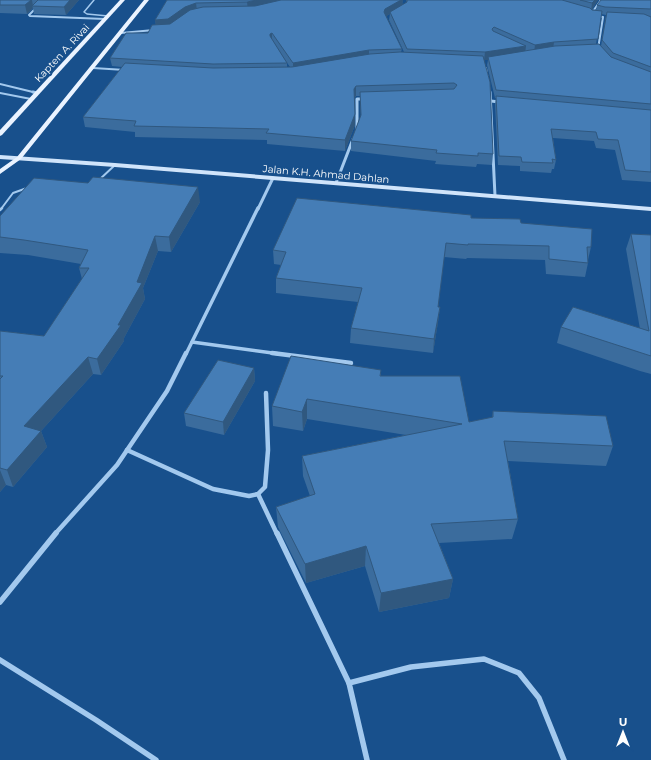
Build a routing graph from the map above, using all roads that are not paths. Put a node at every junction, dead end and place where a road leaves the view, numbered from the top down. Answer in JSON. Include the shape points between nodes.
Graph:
{"nodes":[{"id":1,"x":94,"y":0,"type":"edge"},
{"id":2,"x":123,"y":0,"type":"edge"},
{"id":3,"x":147,"y":0,"type":"edge"},
{"id":4,"x":601,"y":1,"type":"edge"},
{"id":5,"x":607,"y":1,"type":"edge"},
{"id":6,"x":33,"y":5,"type":"edge"},
{"id":7,"x":584,"y":13,"type":"edge"},
{"id":8,"x":591,"y":15,"type":"junction"},
{"id":9,"x":107,"y":18,"type":"junction"},
{"id":10,"x":603,"y":18,"type":"junction"},
{"id":11,"x":611,"y":18,"type":"edge"},
{"id":12,"x":159,"y":30,"type":"edge"},
{"id":13,"x":121,"y":33,"type":"junction"},
{"id":14,"x":598,"y":49,"type":"junction"},
{"id":15,"x":591,"y":50,"type":"edge"},
{"id":16,"x":602,"y":54,"type":"edge"},
{"id":17,"x":484,"y":63,"type":"edge"},
{"id":18,"x":93,"y":68,"type":"junction"},
{"id":19,"x":130,"y":70,"type":"edge"},
{"id":20,"x":0,"y":84,"type":"edge"},
{"id":21,"x":0,"y":93,"type":"edge"},
{"id":22,"x":37,"y":93,"type":"junction"},
{"id":23,"x":32,"y":99,"type":"junction"},
{"id":24,"x":372,"y":99,"type":"edge"},
{"id":25,"x":491,"y":101,"type":"junction"},
{"id":26,"x":507,"y":102,"type":"edge"},
{"id":27,"x":0,"y":134,"type":"edge"},
{"id":28,"x":0,"y":157,"type":"edge"},
{"id":29,"x":18,"y":158,"type":"junction"},
{"id":30,"x":115,"y":165,"type":"junction"},
{"id":31,"x":0,"y":172,"type":"edge"},
{"id":32,"x":273,"y":178,"type":"junction"},
{"id":33,"x":96,"y":183,"type":"edge"},
{"id":34,"x":336,"y":183,"type":"junction"},
{"id":35,"x":32,"y":187,"type":"edge"},
{"id":36,"x":495,"y":196,"type":"junction"},
{"id":37,"x":651,"y":209,"type":"edge"},
{"id":38,"x":0,"y":210,"type":"edge"},
{"id":39,"x":192,"y":342,"type":"junction"},
{"id":40,"x":350,"y":363,"type":"dead end"},
{"id":41,"x":266,"y":392,"type":"dead end"},
{"id":42,"x":127,"y":450,"type":"junction"},
{"id":43,"x":258,"y":494,"type":"junction"},
{"id":44,"x":0,"y":602,"type":"edge"},
{"id":45,"x":0,"y":660,"type":"edge"},
{"id":46,"x":349,"y":683,"type":"junction"},
{"id":47,"x":156,"y":760,"type":"edge"},
{"id":48,"x":367,"y":760,"type":"edge"},
{"id":49,"x":564,"y":760,"type":"edge"}],
"edges":[{"from":1,"to":9,"type":"lane","via":[[84,12]]},
{"from":2,"to":9,"type":"main road","name":"Kapten A. Rivai"},
{"from":3,"to":13,"type":"main road"},
{"from":4,"to":5,"type":"street"},
{"from":4,"to":8,"type":"street"},
{"from":6,"to":9,"type":"street","via":[[38,7],[29,15],[34,17]]},
{"from":7,"to":8,"type":"street"},
{"from":8,"to":10,"type":"street"},
{"from":9,"to":22,"type":"main road","name":"Kapten A. Rivai"},
{"from":10,"to":11,"type":"street"},
{"from":10,"to":14,"type":"street"},
{"from":12,"to":13,"type":"street"},
{"from":13,"to":18,"type":"main road"},
{"from":14,"to":15,"type":"street"},
{"from":14,"to":16,"type":"street"},
{"from":17,"to":25,"type":"street"},
{"from":18,"to":19,"type":"street"},
{"from":18,"to":29,"type":"main road"},
{"from":20,"to":22,"type":"street"},
{"from":21,"to":23,"type":"lane"},
{"from":22,"to":23,"type":"main road","name":"Kapten A. Rivai"},
{"from":23,"to":27,"type":"main road","name":"Kapten A. Rivai"},
{"from":24,"to":34,"type":"street","via":[[357,99],[358,125]]},
{"from":25,"to":26,"type":"street"},
{"from":25,"to":36,"type":"street"},
{"from":28,"to":29,"type":"main road","name":"Jalan K.H. Ahmad Dahlan"},
{"from":29,"to":30,"type":"main road","name":"Jalan K.H. Ahmad Dahlan"},
{"from":29,"to":31,"type":"main road"},
{"from":30,"to":32,"type":"main road","name":"Jalan K.H. Ahmad Dahlan"},
{"from":30,"to":33,"type":"lane"},
{"from":32,"to":34,"type":"main road","name":"Jalan K.H. Ahmad Dahlan"},
{"from":32,"to":39,"type":"street"},
{"from":34,"to":36,"type":"main road","name":"Jalan K.H. Ahmad Dahlan"},
{"from":35,"to":38,"type":"lane","via":[[13,193]]},
{"from":36,"to":37,"type":"main road","name":"Jalan K.H. Ahmad Dahlan"},
{"from":39,"to":40,"type":"street"},
{"from":39,"to":42,"type":"street","via":[[167,391]]},
{"from":41,"to":43,"type":"street","via":[[268,450],[265,486]]},
{"from":42,"to":43,"type":"street","via":[[213,489],[249,496]]},
{"from":42,"to":44,"type":"street"},
{"from":43,"to":46,"type":"street"},
{"from":45,"to":47,"type":"street"},
{"from":46,"to":48,"type":"street"},
{"from":46,"to":49,"type":"street","via":[[411,667],[484,659],[519,673],[539,698]]}]}
